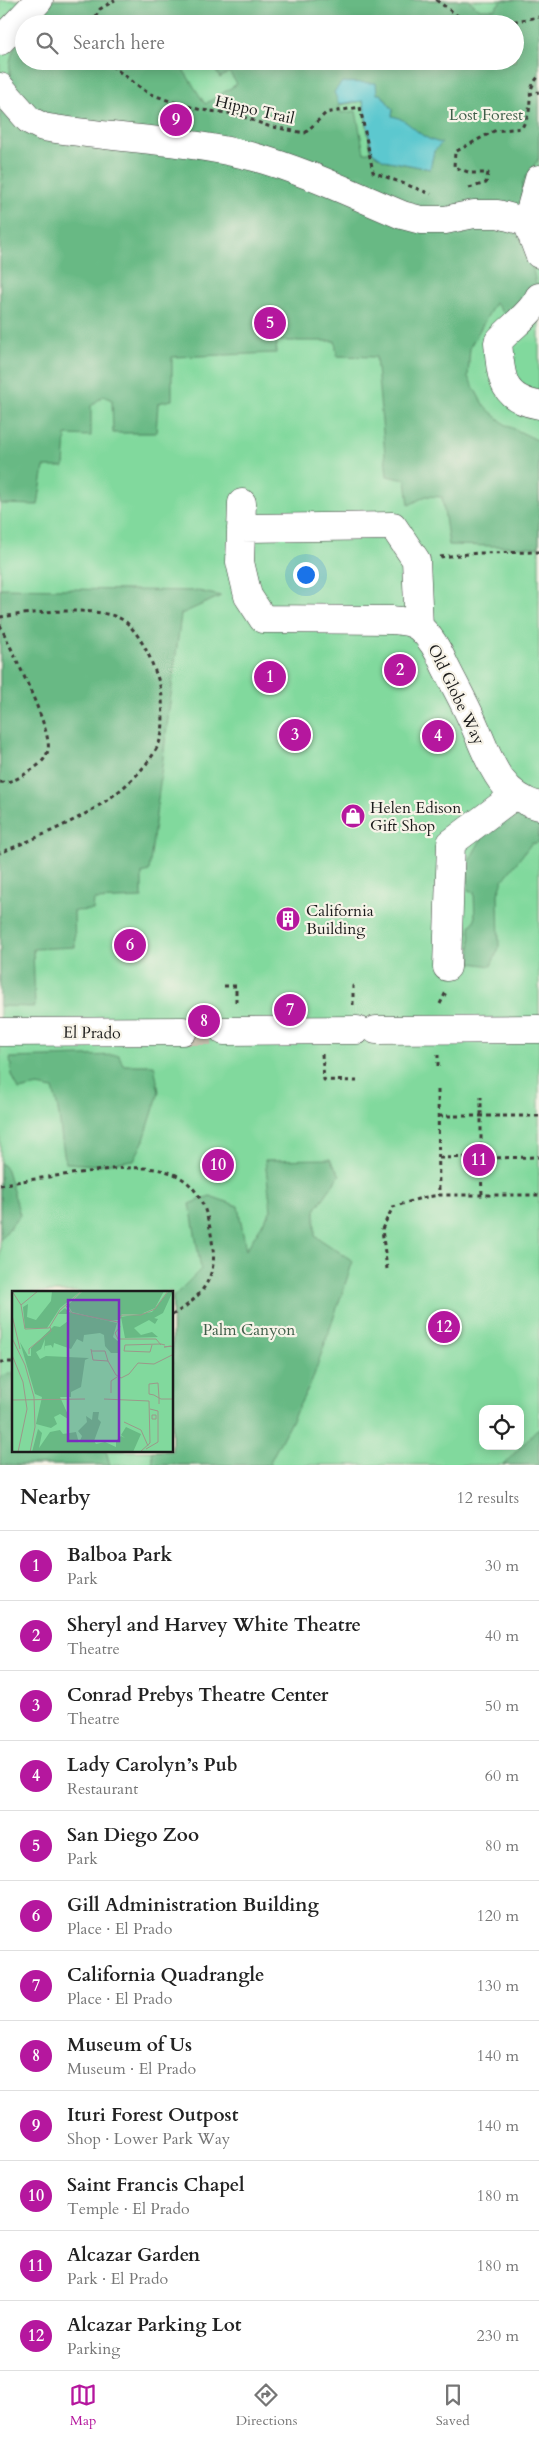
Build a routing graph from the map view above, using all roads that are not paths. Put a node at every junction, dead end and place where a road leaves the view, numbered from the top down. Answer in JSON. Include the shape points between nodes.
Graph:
{"nodes":[{"id":1,"x":39,"y":0,"type":"edge"},
{"id":2,"x":25,"y":15,"type":"edge"},
{"id":3,"x":15,"y":25,"type":"edge"},
{"id":4,"x":0,"y":41,"type":"edge"},
{"id":5,"x":0,"y":87,"type":"edge"},
{"id":6,"x":539,"y":179,"type":"edge"},
{"id":7,"x":527,"y":222,"type":"junction"},
{"id":8,"x":539,"y":254,"type":"edge"},
{"id":9,"x":539,"y":298,"type":"edge"},
{"id":10,"x":539,"y":405,"type":"edge"},
{"id":11,"x":419,"y":627,"type":"junction"},
{"id":12,"x":527,"y":800,"type":"edge"},
{"id":13,"x":447,"y":978,"type":"road end"},
{"id":14,"x":230,"y":1020,"type":"tunnel mouth"},
{"id":15,"x":539,"y":1029,"type":"edge"},
{"id":16,"x":183,"y":1031,"type":"tunnel mouth"},
{"id":17,"x":0,"y":1032,"type":"edge"}],
"edges":[{"from":1,"to":2,"type":"street"},
{"from":3,"to":4,"type":"street"},
{"from":5,"to":7,"type":"street","via":[[29,120],[43,127],[191,145],[252,157],[297,171],[402,216],[422,220],[498,214]]},
{"from":6,"to":7,"type":"street"},
{"from":7,"to":8,"type":"street"},
{"from":9,"to":10,"type":"street","via":[[535,306],[498,342],[501,379],[511,394],[524,403]]},
{"from":11,"to":11,"type":"street","name":"Old Globe Way","via":[[416,560],[393,526],[242,516],[240,562],[245,587],[263,619],[392,620],[408,621]]},
{"from":11,"to":12,"type":"street","name":"Old Globe Way","via":[[436,647],[499,780]]},
{"from":12,"to":13,"type":"street","via":[[451,843]]},
{"from":14,"to":15,"type":"street"},
{"from":16,"to":17,"type":"street","name":"El Prado"}]}
